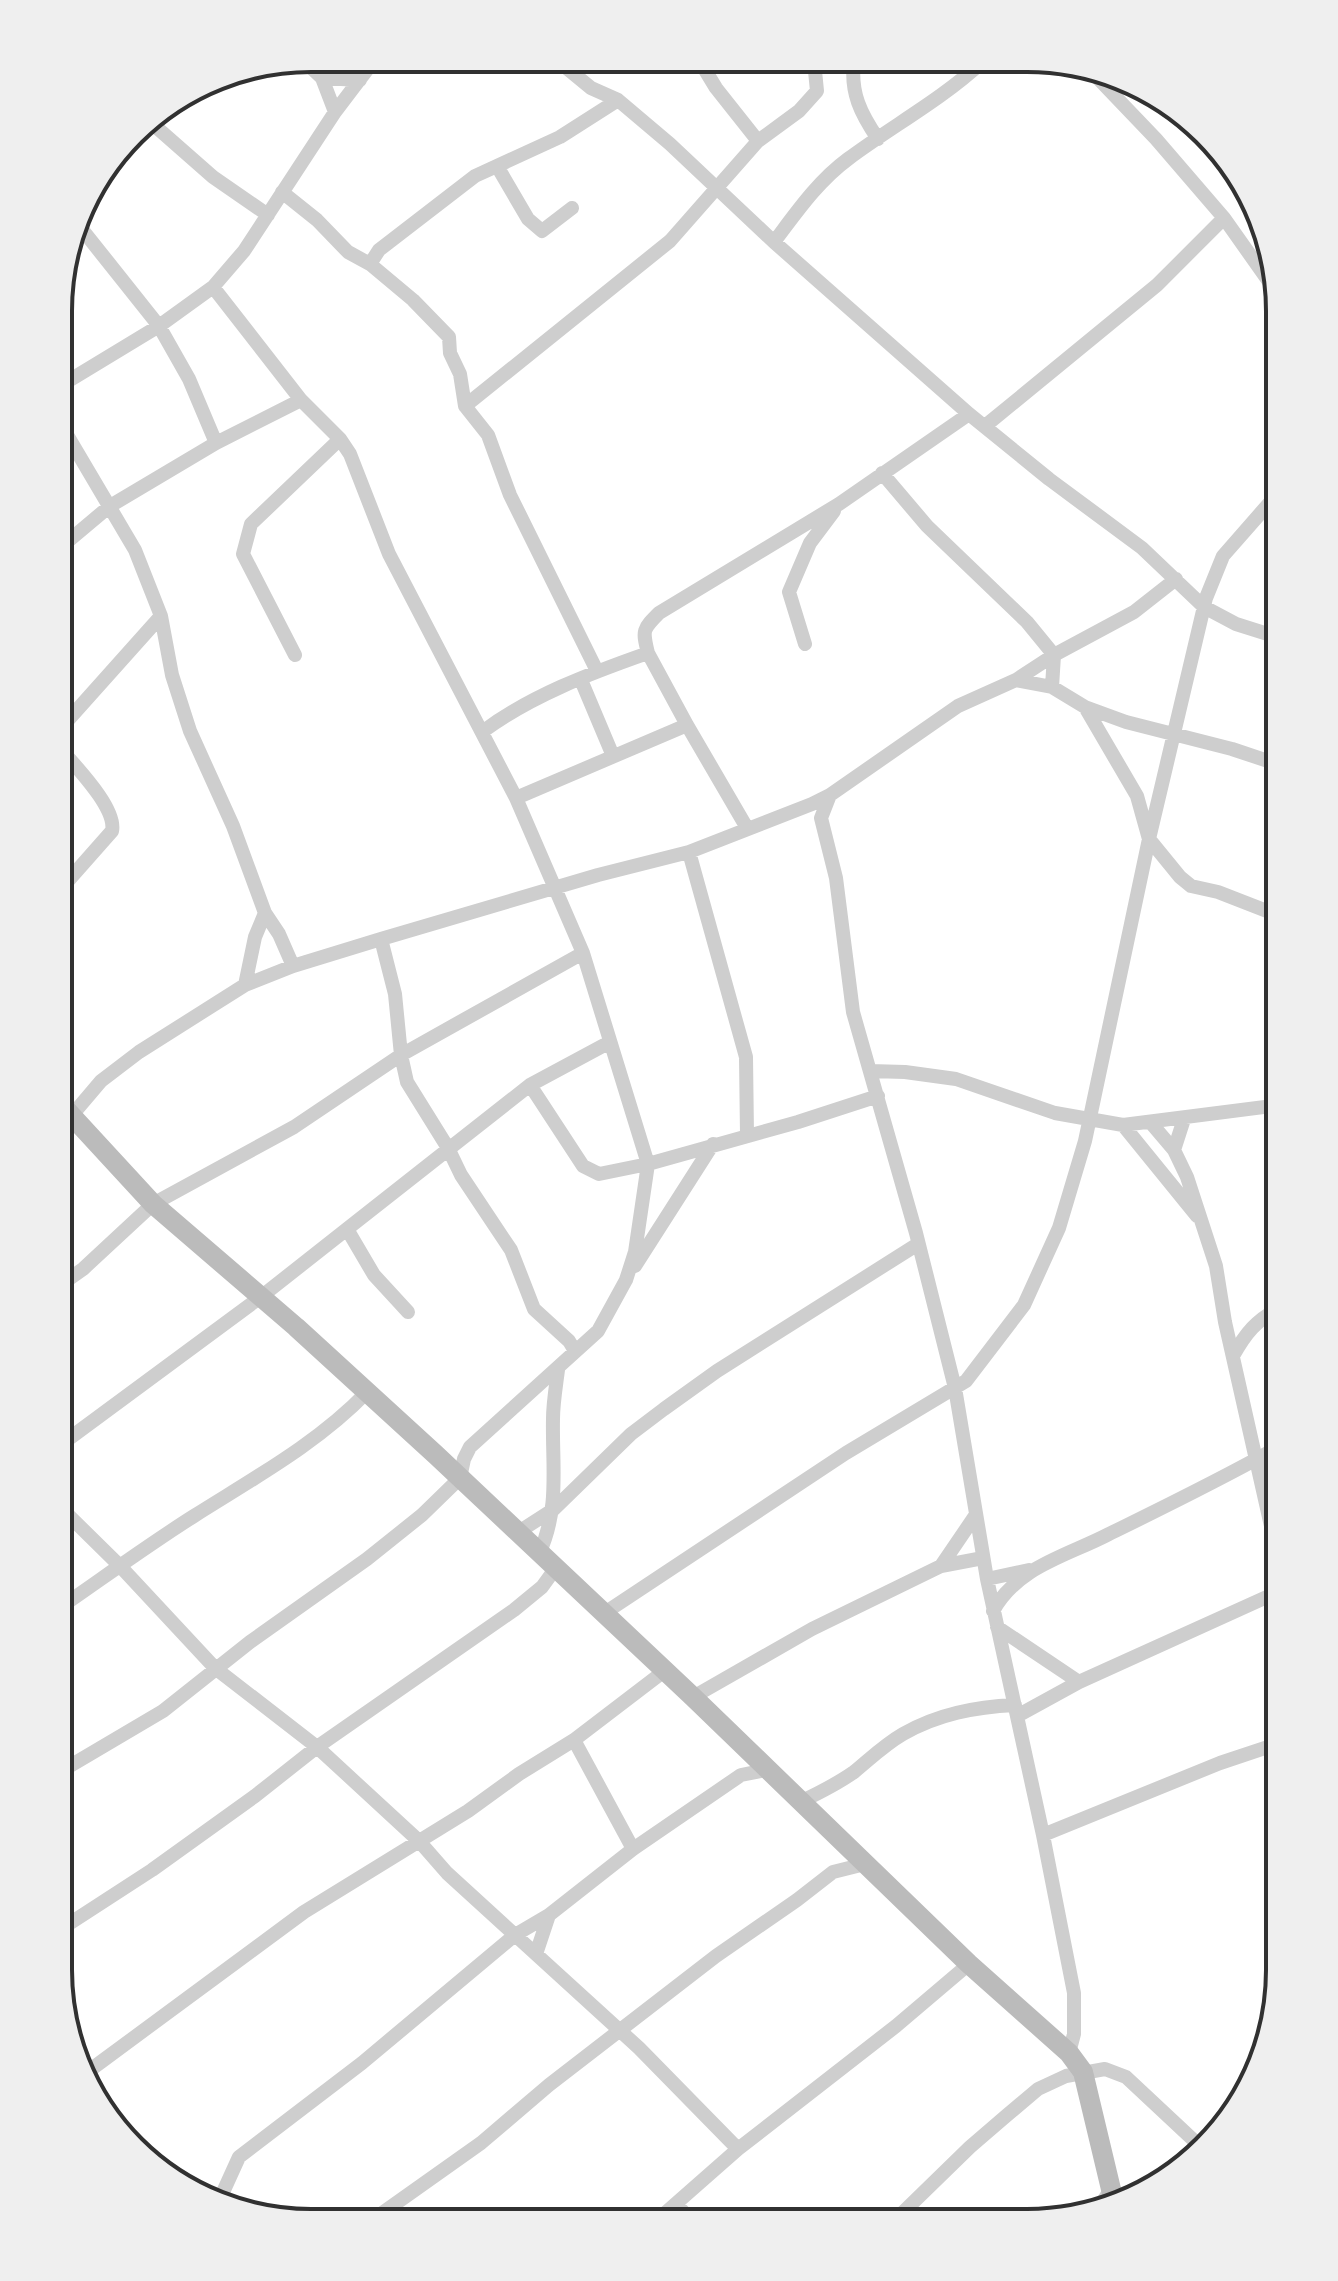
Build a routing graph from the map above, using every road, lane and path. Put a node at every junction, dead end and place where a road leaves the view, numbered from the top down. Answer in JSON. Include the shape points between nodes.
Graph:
{"nodes":[{"id":1,"x":316,"y":72,"type":"edge"},
{"id":2,"x":366,"y":72,"type":"edge"},
{"id":3,"x":572,"y":72,"type":"edge"},
{"id":4,"x":706,"y":72,"type":"edge"},
{"id":5,"x":815,"y":72,"type":"edge"},
{"id":6,"x":852,"y":72,"type":"edge"},
{"id":7,"x":971,"y":72,"type":"edge"},
{"id":8,"x":322,"y":78,"type":"junction"},
{"id":9,"x":360,"y":80,"type":"junction"},
{"id":10,"x":1105,"y":85,"type":"edge"},
{"id":11,"x":618,"y":100,"type":"junction"},
{"id":12,"x":335,"y":112,"type":"junction"},
{"id":13,"x":157,"y":128,"type":"edge"},
{"id":14,"x":878,"y":139,"type":"junction"},
{"id":15,"x":758,"y":141,"type":"junction"},
{"id":16,"x":497,"y":166,"type":"junction"},
{"id":17,"x":716,"y":187,"type":"junction"},
{"id":18,"x":282,"y":192,"type":"junction"},
{"id":19,"x":572,"y":208,"type":"dead end"},
{"id":20,"x":268,"y":215,"type":"junction"},
{"id":21,"x":1224,"y":218,"type":"junction"},
{"id":22,"x":85,"y":233,"type":"edge"},
{"id":23,"x":774,"y":242,"type":"junction"},
{"id":24,"x":370,"y":264,"type":"junction"},
{"id":25,"x":1263,"y":273,"type":"edge"},
{"id":26,"x":213,"y":287,"type":"junction"},
{"id":27,"x":159,"y":326,"type":"junction"},
{"id":28,"x":72,"y":379,"type":"edge"},
{"id":29,"x":301,"y":400,"type":"junction"},
{"id":30,"x":465,"y":406,"type":"junction"},
{"id":31,"x":969,"y":414,"type":"junction"},
{"id":32,"x":985,"y":426,"type":"junction"},
{"id":33,"x":340,"y":439,"type":"junction"},
{"id":34,"x":72,"y":443,"type":"edge"},
{"id":35,"x":216,"y":443,"type":"junction"},
{"id":36,"x":882,"y":473,"type":"junction"},
{"id":37,"x":839,"y":504,"type":"junction"},
{"id":38,"x":110,"y":506,"type":"junction"},
{"id":39,"x":1266,"y":507,"type":"edge"},
{"id":40,"x":72,"y":538,"type":"edge"},
{"id":41,"x":1176,"y":579,"type":"junction"},
{"id":42,"x":1204,"y":607,"type":"junction"},
{"id":43,"x":161,"y":616,"type":"junction"},
{"id":44,"x":1266,"y":633,"type":"edge"},
{"id":45,"x":805,"y":644,"type":"dead end"},
{"id":46,"x":648,"y":653,"type":"junction"},
{"id":47,"x":295,"y":655,"type":"dead end"},
{"id":48,"x":1054,"y":655,"type":"junction"},
{"id":49,"x":597,"y":671,"type":"junction"},
{"id":50,"x":581,"y":680,"type":"junction"},
{"id":51,"x":1016,"y":680,"type":"junction"},
{"id":52,"x":1052,"y":687,"type":"junction"},
{"id":53,"x":1085,"y":707,"type":"junction"},
{"id":54,"x":508,"y":713,"type":"junction"},
{"id":55,"x":72,"y":715,"type":"edge"},
{"id":56,"x":474,"y":715,"type":"junction"},
{"id":57,"x":687,"y":725,"type":"junction"},
{"id":58,"x":482,"y":732,"type":"junction"},
{"id":59,"x":1173,"y":735,"type":"junction"},
{"id":60,"x":613,"y":756,"type":"junction"},
{"id":61,"x":1266,"y":760,"type":"edge"},
{"id":62,"x":72,"y":763,"type":"edge"},
{"id":63,"x":830,"y":795,"type":"junction"},
{"id":64,"x":516,"y":798,"type":"junction"},
{"id":65,"x":798,"y":810,"type":"junction"},
{"id":66,"x":821,"y":818,"type":"junction"},
{"id":67,"x":747,"y":828,"type":"junction"},
{"id":68,"x":1149,"y":839,"type":"junction"},
{"id":69,"x":689,"y":852,"type":"junction"},
{"id":70,"x":72,"y":876,"type":"edge"},
{"id":71,"x":554,"y":889,"type":"junction"},
{"id":72,"x":1266,"y":910,"type":"edge"},
{"id":73,"x":265,"y":913,"type":"junction"},
{"id":74,"x":381,"y":939,"type":"junction"},
{"id":75,"x":583,"y":953,"type":"junction"},
{"id":76,"x":293,"y":966,"type":"junction"},
{"id":77,"x":245,"y":985,"type":"junction"},
{"id":78,"x":610,"y":1042,"type":"junction"},
{"id":79,"x":401,"y":1055,"type":"junction"},
{"id":80,"x":870,"y":1071,"type":"junction"},
{"id":81,"x":530,"y":1085,"type":"junction"},
{"id":82,"x":878,"y":1096,"type":"junction"},
{"id":83,"x":72,"y":1103,"type":"edge"},
{"id":84,"x":1266,"y":1107,"type":"edge"},
{"id":85,"x":72,"y":1115,"type":"edge"},
{"id":86,"x":1184,"y":1119,"type":"junction"},
{"id":87,"x":1088,"y":1121,"type":"junction"},
{"id":88,"x":1151,"y":1123,"type":"junction"},
{"id":89,"x":1123,"y":1125,"type":"junction"},
{"id":90,"x":747,"y":1135,"type":"junction"},
{"id":91,"x":713,"y":1144,"type":"junction"},
{"id":92,"x":448,"y":1148,"type":"junction"},
{"id":93,"x":1174,"y":1150,"type":"junction"},
{"id":94,"x":648,"y":1164,"type":"junction"},
{"id":95,"x":153,"y":1204,"type":"junction"},
{"id":96,"x":1203,"y":1222,"type":"junction"},
{"id":97,"x":347,"y":1229,"type":"junction"},
{"id":98,"x":918,"y":1244,"type":"junction"},
{"id":99,"x":72,"y":1277,"type":"edge"},
{"id":100,"x":626,"y":1280,"type":"junction"},
{"id":101,"x":262,"y":1296,"type":"junction"},
{"id":102,"x":408,"y":1312,"type":"dead end"},
{"id":103,"x":1265,"y":1314,"type":"edge"},
{"id":104,"x":575,"y":1351,"type":"junction"},
{"id":105,"x":1233,"y":1356,"type":"junction"},
{"id":106,"x":558,"y":1370,"type":"junction"},
{"id":107,"x":955,"y":1388,"type":"junction"},
{"id":108,"x":367,"y":1392,"type":"junction"},
{"id":109,"x":72,"y":1436,"type":"edge"},
{"id":110,"x":1265,"y":1453,"type":"edge"},
{"id":111,"x":1256,"y":1458,"type":"junction"},
{"id":112,"x":460,"y":1478,"type":"junction"},
{"id":113,"x":1265,"y":1500,"type":"edge"},
{"id":114,"x":554,"y":1509,"type":"junction"},
{"id":115,"x":975,"y":1516,"type":"junction"},
{"id":116,"x":72,"y":1519,"type":"edge"},
{"id":117,"x":517,"y":1533,"type":"junction"},
{"id":118,"x":539,"y":1554,"type":"junction"},
{"id":119,"x":983,"y":1558,"type":"junction"},
{"id":120,"x":120,"y":1566,"type":"junction"},
{"id":121,"x":941,"y":1566,"type":"junction"},
{"id":122,"x":555,"y":1569,"type":"junction"},
{"id":123,"x":1034,"y":1569,"type":"junction"},
{"id":124,"x":987,"y":1579,"type":"junction"},
{"id":125,"x":1265,"y":1598,"type":"edge"},
{"id":126,"x":72,"y":1599,"type":"edge"},
{"id":127,"x":993,"y":1611,"type":"junction"},
{"id":128,"x":603,"y":1614,"type":"junction"},
{"id":129,"x":997,"y":1627,"type":"junction"},
{"id":130,"x":215,"y":1668,"type":"junction"},
{"id":131,"x":663,"y":1672,"type":"junction"},
{"id":132,"x":1079,"y":1682,"type":"junction"},
{"id":133,"x":693,"y":1697,"type":"junction"},
{"id":134,"x":1016,"y":1711,"type":"junction"},
{"id":135,"x":574,"y":1740,"type":"junction"},
{"id":136,"x":317,"y":1747,"type":"junction"},
{"id":137,"x":1265,"y":1748,"type":"edge"},
{"id":138,"x":72,"y":1765,"type":"edge"},
{"id":139,"x":753,"y":1768,"type":"junction"},
{"id":140,"x":800,"y":1802,"type":"junction"},
{"id":141,"x":1043,"y":1835,"type":"junction"},
{"id":142,"x":419,"y":1841,"type":"junction"},
{"id":143,"x":844,"y":1844,"type":"junction"},
{"id":144,"x":633,"y":1849,"type":"junction"},
{"id":145,"x":865,"y":1864,"type":"junction"},
{"id":146,"x":833,"y":1872,"type":"junction"},
{"id":147,"x":549,"y":1915,"type":"junction"},
{"id":148,"x":72,"y":1922,"type":"edge"},
{"id":149,"x":515,"y":1935,"type":"junction"},
{"id":150,"x":536,"y":1954,"type":"junction"},
{"id":151,"x":969,"y":1964,"type":"junction"},
{"id":152,"x":618,"y":2030,"type":"junction"},
{"id":153,"x":1069,"y":2053,"type":"junction"},
{"id":154,"x":93,"y":2068,"type":"edge"},
{"id":155,"x":1083,"y":2072,"type":"junction"},
{"id":156,"x":1194,"y":2141,"type":"edge"},
{"id":157,"x":738,"y":2149,"type":"junction"},
{"id":158,"x":223,"y":2192,"type":"edge"},
{"id":159,"x":1112,"y":2193,"type":"edge"},
{"id":160,"x":676,"y":2204,"type":"junction"},
{"id":161,"x":388,"y":2209,"type":"edge"},
{"id":162,"x":670,"y":2209,"type":"edge"},
{"id":163,"x":681,"y":2209,"type":"edge"},
{"id":164,"x":906,"y":2209,"type":"edge"}],
"edges":[{"from":1,"to":8,"type":"street"},
{"from":2,"to":9,"type":"street"},
{"from":3,"to":11,"type":"street"},
{"from":4,"to":15,"type":"street"},
{"from":5,"to":15,"type":"street","via":[[817,91]]},
{"from":6,"to":14,"type":"street","via":[[851,83],[864,119]]},
{"from":7,"to":14,"type":"street"},
{"from":8,"to":9,"type":"street"},
{"from":8,"to":12,"type":"street"},
{"from":9,"to":12,"type":"street"},
{"from":10,"to":21,"type":"street"},
{"from":11,"to":16,"type":"street","via":[[560,137]]},
{"from":11,"to":17,"type":"street"},
{"from":12,"to":18,"type":"street"},
{"from":13,"to":20,"type":"street","via":[[213,177]]},
{"from":14,"to":23,"type":"street","via":[[818,187]]},
{"from":15,"to":17,"type":"street"},
{"from":16,"to":19,"type":"street","via":[[528,219],[542,231]]},
{"from":16,"to":24,"type":"street","via":[[475,176],[379,250]]},
{"from":17,"to":23,"type":"street"},
{"from":17,"to":30,"type":"street","via":[[647,262]]},
{"from":18,"to":20,"type":"street"},
{"from":18,"to":24,"type":"street","via":[[348,252]]},
{"from":20,"to":26,"type":"street"},
{"from":21,"to":25,"type":"street"},
{"from":21,"to":32,"type":"street","via":[[1157,285]]},
{"from":22,"to":27,"type":"street"},
{"from":23,"to":31,"type":"street"},
{"from":24,"to":30,"type":"street","via":[[449,337]]},
{"from":26,"to":27,"type":"street"},
{"from":26,"to":29,"type":"street"},
{"from":27,"to":28,"type":"street"},
{"from":27,"to":35,"type":"street"},
{"from":29,"to":33,"type":"street"},
{"from":29,"to":35,"type":"street"},
{"from":30,"to":49,"type":"street","via":[[488,435],[510,495]]},
{"from":31,"to":32,"type":"street"},
{"from":31,"to":36,"type":"street"},
{"from":32,"to":41,"type":"street"},
{"from":33,"to":47,"type":"street","via":[[251,524],[243,554]]},
{"from":33,"to":56,"type":"street","via":[[364,484],[389,554]]},
{"from":34,"to":38,"type":"street"},
{"from":35,"to":38,"type":"street"},
{"from":36,"to":37,"type":"street"},
{"from":36,"to":48,"type":"street"},
{"from":37,"to":45,"type":"street","via":[[810,543],[789,592]]},
{"from":37,"to":46,"type":"street","via":[[659,613],[643,634]]},
{"from":38,"to":40,"type":"street"},
{"from":38,"to":43,"type":"street","via":[[135,550]]},
{"from":39,"to":42,"type":"street","via":[[1223,556]]},
{"from":41,"to":42,"type":"street"},
{"from":41,"to":48,"type":"street","via":[[1134,612]]},
{"from":42,"to":44,"type":"street"},
{"from":42,"to":59,"type":"street"},
{"from":43,"to":55,"type":"street"},
{"from":43,"to":73,"type":"street","via":[[178,699]]},
{"from":46,"to":49,"type":"street"},
{"from":46,"to":57,"type":"street"},
{"from":48,"to":51,"type":"street"},
{"from":48,"to":52,"type":"street"},
{"from":49,"to":50,"type":"street"},
{"from":50,"to":54,"type":"street"},
{"from":50,"to":60,"type":"street"},
{"from":51,"to":52,"type":"street"},
{"from":51,"to":63,"type":"street","via":[[958,706]]},
{"from":52,"to":53,"type":"street"},
{"from":53,"to":59,"type":"street"},
{"from":53,"to":68,"type":"street","via":[[1137,796]]},
{"from":54,"to":56,"type":"street"},
{"from":54,"to":58,"type":"street"},
{"from":56,"to":58,"type":"street"},
{"from":57,"to":60,"type":"street"},
{"from":57,"to":67,"type":"street"},
{"from":58,"to":64,"type":"street"},
{"from":59,"to":61,"type":"street"},
{"from":59,"to":68,"type":"street"},
{"from":60,"to":64,"type":"street"},
{"from":62,"to":70,"type":"street","via":[[114,822]]},
{"from":63,"to":65,"type":"street"},
{"from":63,"to":66,"type":"street"},
{"from":64,"to":71,"type":"street"},
{"from":65,"to":66,"type":"street"},
{"from":65,"to":67,"type":"street"},
{"from":66,"to":80,"type":"street","via":[[836,878],[853,1012]]},
{"from":67,"to":69,"type":"street"},
{"from":68,"to":72,"type":"street","via":[[1191,886]]},
{"from":68,"to":87,"type":"street"},
{"from":69,"to":71,"type":"street"},
{"from":69,"to":90,"type":"street","via":[[746,1057]]},
{"from":71,"to":74,"type":"street"},
{"from":71,"to":75,"type":"street"},
{"from":73,"to":76,"type":"street"},
{"from":73,"to":77,"type":"street"},
{"from":74,"to":76,"type":"street"},
{"from":74,"to":79,"type":"street","via":[[395,994]]},
{"from":75,"to":78,"type":"street"},
{"from":75,"to":79,"type":"street"},
{"from":76,"to":77,"type":"street"},
{"from":77,"to":83,"type":"street","via":[[139,1052]]},
{"from":78,"to":81,"type":"street"},
{"from":78,"to":94,"type":"street"},
{"from":79,"to":92,"type":"street","via":[[407,1082]]},
{"from":79,"to":95,"type":"street","via":[[294,1127]]},
{"from":80,"to":82,"type":"street"},
{"from":80,"to":87,"type":"street","via":[[956,1079]]},
{"from":81,"to":92,"type":"street"},
{"from":81,"to":94,"type":"street","via":[[583,1166],[599,1174]]},
{"from":82,"to":90,"type":"street"},
{"from":82,"to":98,"type":"street"},
{"from":84,"to":86,"type":"street"},
{"from":85,"to":95,"type":"street"},
{"from":86,"to":88,"type":"street"},
{"from":86,"to":93,"type":"street"},
{"from":87,"to":89,"type":"street"},
{"from":87,"to":107,"type":"street","via":[[1059,1228],[1024,1305],[976,1371]]},
{"from":88,"to":89,"type":"street"},
{"from":88,"to":93,"type":"street"},
{"from":89,"to":96,"type":"street"},
{"from":90,"to":91,"type":"street"},
{"from":91,"to":94,"type":"street"},
{"from":91,"to":100,"type":"street"},
{"from":92,"to":97,"type":"street"},
{"from":92,"to":104,"type":"street","via":[[511,1250],[534,1309]]},
{"from":93,"to":96,"type":"street"},
{"from":94,"to":100,"type":"street","via":[[640,1229]]},
{"from":95,"to":99,"type":"street"},
{"from":95,"to":101,"type":"street"},
{"from":96,"to":105,"type":"street"},
{"from":97,"to":101,"type":"street"},
{"from":97,"to":102,"type":"street","via":[[374,1275]]},
{"from":98,"to":107,"type":"street"},
{"from":98,"to":114,"type":"street","via":[[664,1409]]},
{"from":100,"to":104,"type":"street","via":[[598,1331]]},
{"from":101,"to":108,"type":"street"},
{"from":101,"to":109,"type":"street"},
{"from":103,"to":105,"type":"street","via":[[1249,1329]]},
{"from":104,"to":106,"type":"street"},
{"from":105,"to":111,"type":"street"},
{"from":106,"to":112,"type":"street","via":[[470,1447]]},
{"from":106,"to":114,"type":"street"},
{"from":107,"to":115,"type":"street"},
{"from":107,"to":128,"type":"street"},
{"from":108,"to":112,"type":"street"},
{"from":108,"to":120,"type":"street","via":[[293,1453]]},
{"from":110,"to":111,"type":"street"},
{"from":111,"to":113,"type":"street"},
{"from":111,"to":123,"type":"street"},
{"from":112,"to":117,"type":"street"},
{"from":112,"to":130,"type":"street","via":[[367,1559]]},
{"from":114,"to":117,"type":"street"},
{"from":114,"to":118,"type":"street"},
{"from":115,"to":119,"type":"street"},
{"from":115,"to":121,"type":"street"},
{"from":116,"to":120,"type":"street"},
{"from":117,"to":118,"type":"street"},
{"from":118,"to":122,"type":"street"},
{"from":119,"to":121,"type":"street"},
{"from":119,"to":124,"type":"street"},
{"from":120,"to":126,"type":"street"},
{"from":120,"to":130,"type":"street"},
{"from":121,"to":133,"type":"street","via":[[812,1629]]},
{"from":122,"to":128,"type":"street"},
{"from":122,"to":136,"type":"street","via":[[514,1610]]},
{"from":123,"to":124,"type":"street"},
{"from":123,"to":127,"type":"street","via":[[1004,1594]]},
{"from":124,"to":127,"type":"street"},
{"from":125,"to":132,"type":"street"},
{"from":127,"to":129,"type":"street"},
{"from":128,"to":131,"type":"street"},
{"from":129,"to":132,"type":"street"},
{"from":129,"to":134,"type":"street"},
{"from":130,"to":136,"type":"street"},
{"from":130,"to":138,"type":"street","via":[[163,1711]]},
{"from":131,"to":133,"type":"street"},
{"from":131,"to":135,"type":"street"},
{"from":132,"to":134,"type":"street"},
{"from":133,"to":139,"type":"street"},
{"from":134,"to":140,"type":"street","via":[[980,1706],[945,1715],[886,1745],[843,1779]]},
{"from":134,"to":141,"type":"street"},
{"from":135,"to":142,"type":"street"},
{"from":135,"to":144,"type":"street"},
{"from":136,"to":142,"type":"street"},
{"from":136,"to":148,"type":"street","via":[[152,1870]]},
{"from":137,"to":141,"type":"street"},
{"from":139,"to":140,"type":"street"},
{"from":139,"to":144,"type":"street"},
{"from":140,"to":143,"type":"street"},
{"from":141,"to":153,"type":"street","via":[[1074,1993]]},
{"from":142,"to":149,"type":"street"},
{"from":142,"to":154,"type":"street","via":[[304,1912]]},
{"from":143,"to":145,"type":"street"},
{"from":143,"to":146,"type":"street"},
{"from":144,"to":147,"type":"street"},
{"from":145,"to":146,"type":"street"},
{"from":145,"to":151,"type":"street"},
{"from":146,"to":152,"type":"street"},
{"from":147,"to":149,"type":"street"},
{"from":147,"to":150,"type":"street"},
{"from":149,"to":150,"type":"street"},
{"from":149,"to":158,"type":"street","via":[[239,2157]]},
{"from":150,"to":152,"type":"street"},
{"from":151,"to":153,"type":"street"},
{"from":151,"to":157,"type":"street"},
{"from":152,"to":157,"type":"street"},
{"from":152,"to":161,"type":"street","via":[[481,2143]]},
{"from":153,"to":155,"type":"street"},
{"from":155,"to":156,"type":"street","via":[[1105,2069],[1126,2077]]},
{"from":155,"to":159,"type":"street"},
{"from":155,"to":164,"type":"street","via":[[1038,2089]]},
{"from":157,"to":160,"type":"street"},
{"from":160,"to":162,"type":"street"},
{"from":160,"to":163,"type":"street"}]}
